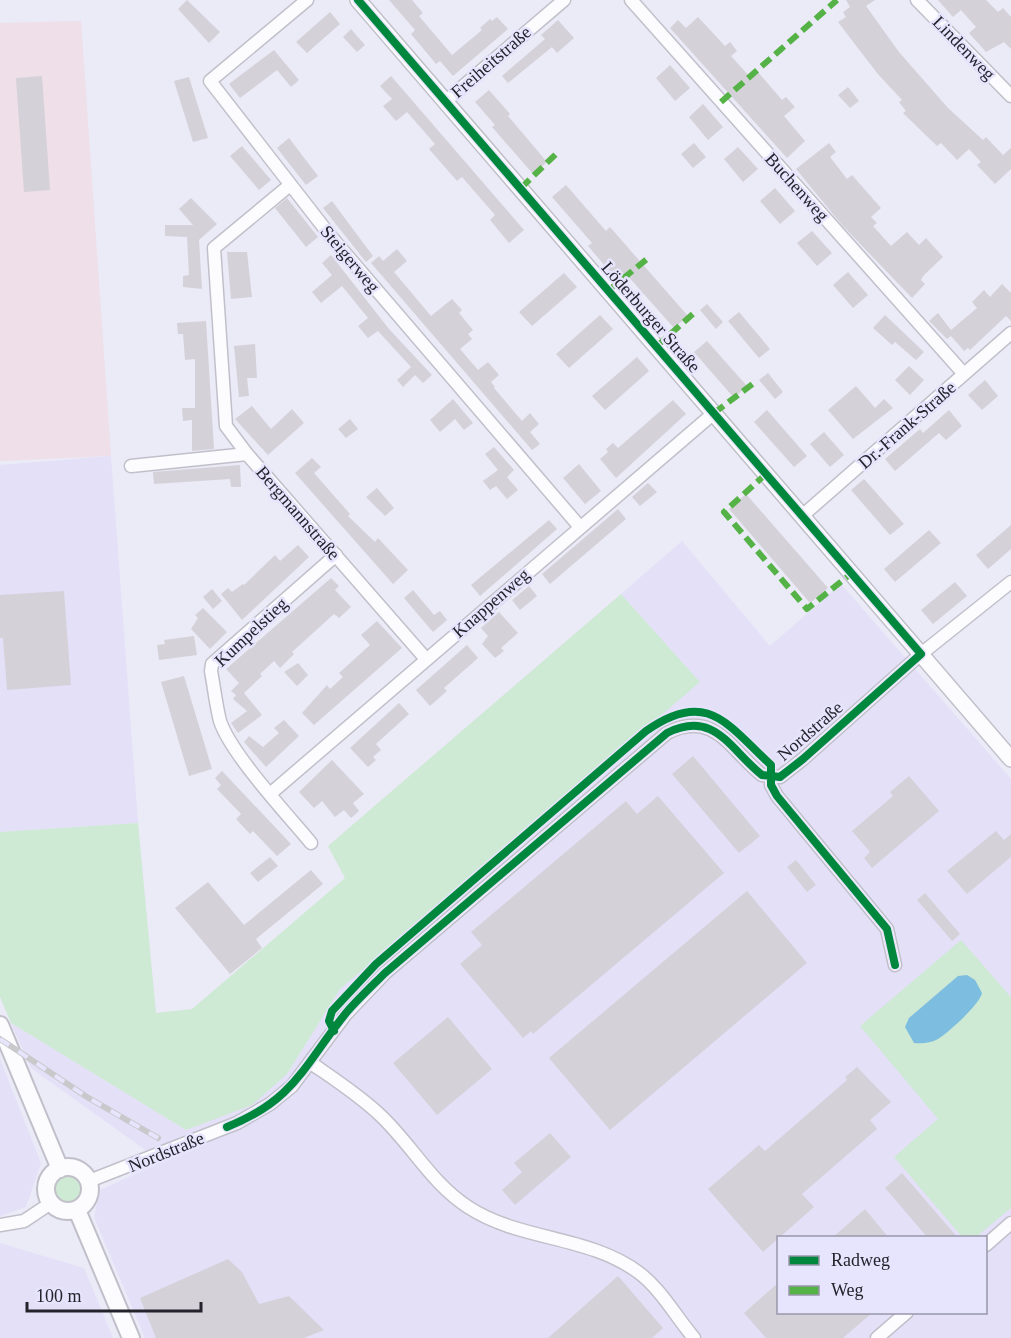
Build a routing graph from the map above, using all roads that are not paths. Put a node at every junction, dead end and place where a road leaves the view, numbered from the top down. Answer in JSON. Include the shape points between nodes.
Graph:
{"nodes":[{"id":1,"x":307,"y":0,"type":"edge"},
{"id":2,"x":358,"y":0,"type":"edge"},
{"id":3,"x":564,"y":0,"type":"edge"},
{"id":4,"x":631,"y":0,"type":"edge"},
{"id":5,"x":917,"y":0,"type":"edge"},
{"id":6,"x":1011,"y":96,"type":"edge"},
{"id":7,"x":446,"y":101,"type":"junction"},
{"id":8,"x":290,"y":185,"type":"junction"},
{"id":9,"x":1011,"y":333,"type":"edge"},
{"id":10,"x":964,"y":374,"type":"junction"},
{"id":11,"x":714,"y":413,"type":"junction"},
{"id":12,"x":247,"y":454,"type":"junction"},
{"id":13,"x":131,"y":466,"type":"dead end"},
{"id":14,"x":802,"y":516,"type":"junction"},
{"id":15,"x":580,"y":527,"type":"junction"},
{"id":16,"x":336,"y":555,"type":"junction"},
{"id":17,"x":1011,"y":582,"type":"edge"},
{"id":18,"x":921,"y":654,"type":"junction"},
{"id":19,"x":426,"y":659,"type":"junction"},
{"id":20,"x":1011,"y":759,"type":"edge"},
{"id":21,"x":771,"y":778,"type":"junction"},
{"id":22,"x":270,"y":795,"type":"junction"},
{"id":23,"x":311,"y":843,"type":"dead end"},
{"id":24,"x":895,"y":965,"type":"dead end"},
{"id":25,"x":0,"y":1025,"type":"edge"},
{"id":26,"x":310,"y":1063,"type":"junction"},
{"id":27,"x":60,"y":1169,"type":"junction"},
{"id":28,"x":89,"y":1181,"type":"junction"},
{"id":29,"x":51,"y":1203,"type":"junction"},
{"id":30,"x":77,"y":1210,"type":"junction"},
{"id":31,"x":1011,"y":1223,"type":"edge"},
{"id":32,"x":0,"y":1225,"type":"edge"},
{"id":33,"x":987,"y":1244,"type":"edge"},
{"id":34,"x":905,"y":1314,"type":"edge"},
{"id":35,"x":131,"y":1338,"type":"edge"},
{"id":36,"x":694,"y":1338,"type":"edge"},
{"id":37,"x":877,"y":1338,"type":"edge"}],
"edges":[{"from":1,"to":8,"type":"street","name":"Steigerweg","via":[[210,81]]},
{"from":2,"to":7,"type":"street","name":"Löderburger Straße"},
{"from":3,"to":7,"type":"street","name":"Freiheitstraße"},
{"from":4,"to":10,"type":"street","name":"Buchenweg"},
{"from":5,"to":6,"type":"street","name":"Lindenweg"},
{"from":7,"to":11,"type":"street","name":"Löderburger Straße"},
{"from":8,"to":12,"type":"street","via":[[214,248],[226,426]]},
{"from":8,"to":15,"type":"street","name":"Steigerweg","via":[[466,398]]},
{"from":9,"to":10,"type":"street","name":"Dr.-Frank-Straße"},
{"from":10,"to":14,"type":"street","name":"Dr.-Frank-Straße"},
{"from":11,"to":14,"type":"street","name":"Löderburger Straße"},
{"from":11,"to":15,"type":"street","name":"Knappenweg"},
{"from":12,"to":13,"type":"street","name":"Bergmannstraße"},
{"from":12,"to":16,"type":"street","name":"Bergmannstraße"},
{"from":14,"to":18,"type":"street","name":"Löderburger Straße"},
{"from":15,"to":19,"type":"street","name":"Knappenweg"},
{"from":16,"to":19,"type":"street","name":"Bergmannstraße"},
{"from":16,"to":22,"type":"street","name":"Kumpelstieg","via":[[212,664],[221,722]]},
{"from":17,"to":18,"type":"street","name":"Nordstraße"},
{"from":18,"to":20,"type":"street","name":"Löderburger Straße"},
{"from":18,"to":21,"type":"street","name":"Nordstraße","via":[[793,768]]},
{"from":19,"to":22,"type":"street","name":"Knappenweg"},
{"from":21,"to":24,"type":"street","via":[[777,796],[887,929]]},
{"from":21,"to":26,"type":"street","name":"Nordstraße","via":[[754,769],[736,747],[713,730],[688,725],[667,733],[385,973],[346,1014]]},
{"from":22,"to":23,"type":"street","name":"Kumpelstieg"},
{"from":25,"to":27,"type":"main road"},
{"from":26,"to":28,"type":"street","name":"Nordstraße","via":[[292,1086],[253,1115]]},
{"from":26,"to":36,"type":"street","via":[[381,1115],[452,1196],[514,1228],[595,1249],[620,1261],[640,1273]]},
{"from":27,"to":28,"type":"main road","via":[[75,1168]]},
{"from":27,"to":29,"type":"main road","via":[[47,1184]]},
{"from":28,"to":30,"type":"main road","via":[[90,1196]]},
{"from":29,"to":30,"type":"main road","via":[[63,1211]]},
{"from":29,"to":32,"type":"street","via":[[24,1221]]},
{"from":30,"to":35,"type":"main road"},
{"from":31,"to":33,"type":"street"},
{"from":34,"to":37,"type":"street"}]}
